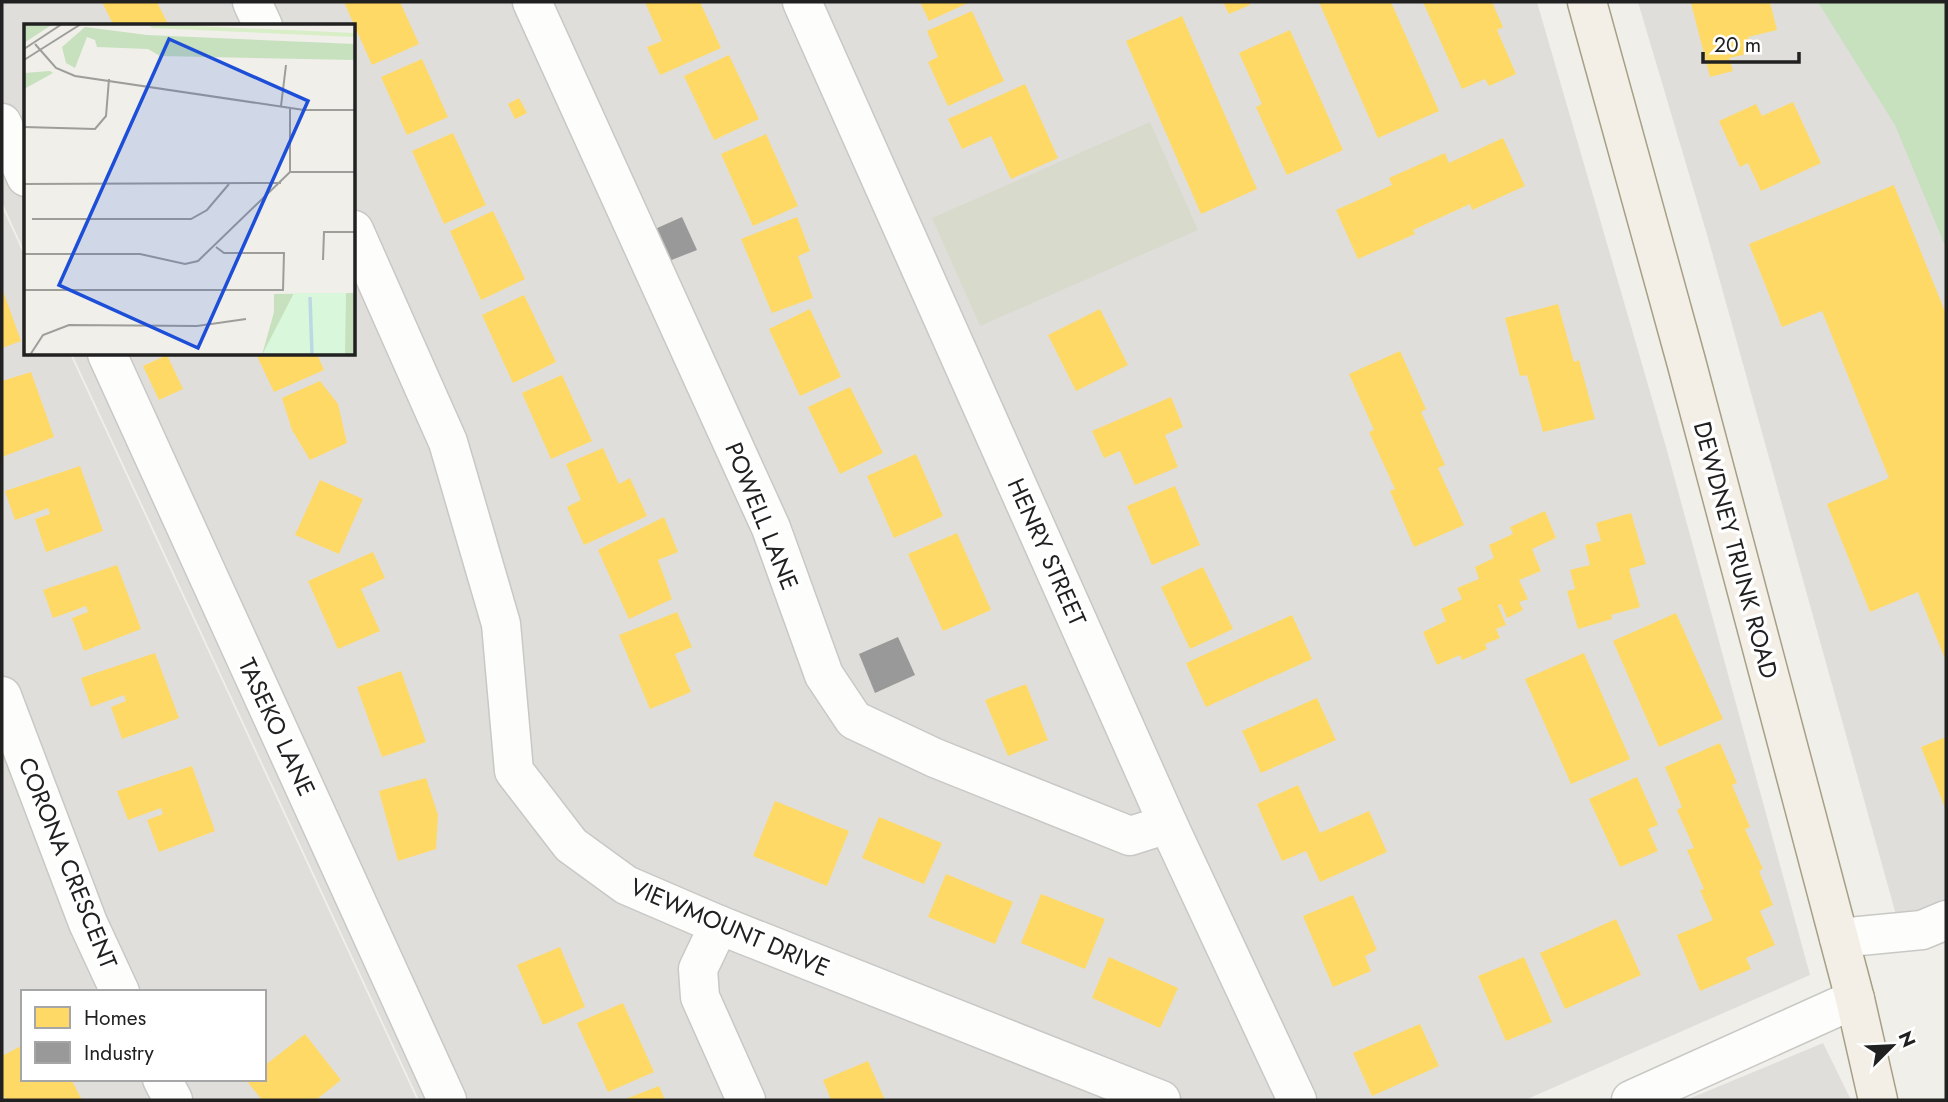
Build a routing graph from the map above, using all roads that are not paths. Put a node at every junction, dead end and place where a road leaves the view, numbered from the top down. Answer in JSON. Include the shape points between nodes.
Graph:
{"nodes":[{"id":1,"x":252,"y":2,"type":"edge"},
{"id":2,"x":532,"y":2,"type":"edge"},
{"id":3,"x":802,"y":2,"type":"edge"},
{"id":4,"x":1587,"y":2,"type":"edge"},
{"id":5,"x":261,"y":24,"type":"edge"},
{"id":6,"x":2,"y":123,"type":"edge"},
{"id":7,"x":24,"y":172,"type":"edge"},
{"id":8,"x":355,"y":232,"type":"edge"},
{"id":9,"x":107,"y":355,"type":"edge"},
{"id":10,"x":2,"y":695,"type":"edge"},
{"id":11,"x":1168,"y":824,"type":"junction"},
{"id":12,"x":1946,"y":920,"type":"edge"},
{"id":13,"x":719,"y":925,"type":"junction"},
{"id":14,"x":1839,"y":938,"type":"junction"},
{"id":15,"x":119,"y":990,"type":"edge"},
{"id":16,"x":1855,"y":999,"type":"junction"},
{"id":17,"x":163,"y":1081,"type":"edge"},
{"id":18,"x":173,"y":1100,"type":"edge"},
{"id":19,"x":447,"y":1100,"type":"edge"},
{"id":20,"x":747,"y":1100,"type":"edge"},
{"id":21,"x":1161,"y":1100,"type":"edge"},
{"id":22,"x":1297,"y":1100,"type":"edge"},
{"id":23,"x":1631,"y":1100,"type":"edge"},
{"id":24,"x":1878,"y":1100,"type":"edge"}],
"edges":[{"from":1,"to":5,"type":"street"},
{"from":2,"to":11,"type":"street","name":"POWELL LANE","via":[[771,528],[824,675],[854,720],[935,758],[1130,836]]},
{"from":3,"to":11,"type":"street","name":"HENRY STREET"},
{"from":4,"to":14,"type":"main road","name":"DEWDNEY TRUNK ROAD"},
{"from":6,"to":7,"type":"street"},
{"from":8,"to":13,"type":"street","name":"VIEWMOUNT DRIVE","via":[[452,455],[501,624],[514,771],[571,845],[626,885]]},
{"from":9,"to":19,"type":"street","name":"TASEKO LANE"},
{"from":10,"to":15,"type":"street","name":"CORONA CRESCENT","via":[[88,923]]},
{"from":11,"to":22,"type":"street","name":"HENRY STREET"},
{"from":12,"to":14,"type":"street","via":[[1922,930]]},
{"from":13,"to":20,"type":"street","via":[[698,969],[700,997]]},
{"from":13,"to":21,"type":"street","name":"VIEWMOUNT DRIVE"},
{"from":14,"to":16,"type":"main road","name":"DEWDNEY TRUNK ROAD"},
{"from":16,"to":23,"type":"street"},
{"from":16,"to":24,"type":"main road","name":"DEWDNEY TRUNK ROAD"},
{"from":17,"to":18,"type":"street"}]}
